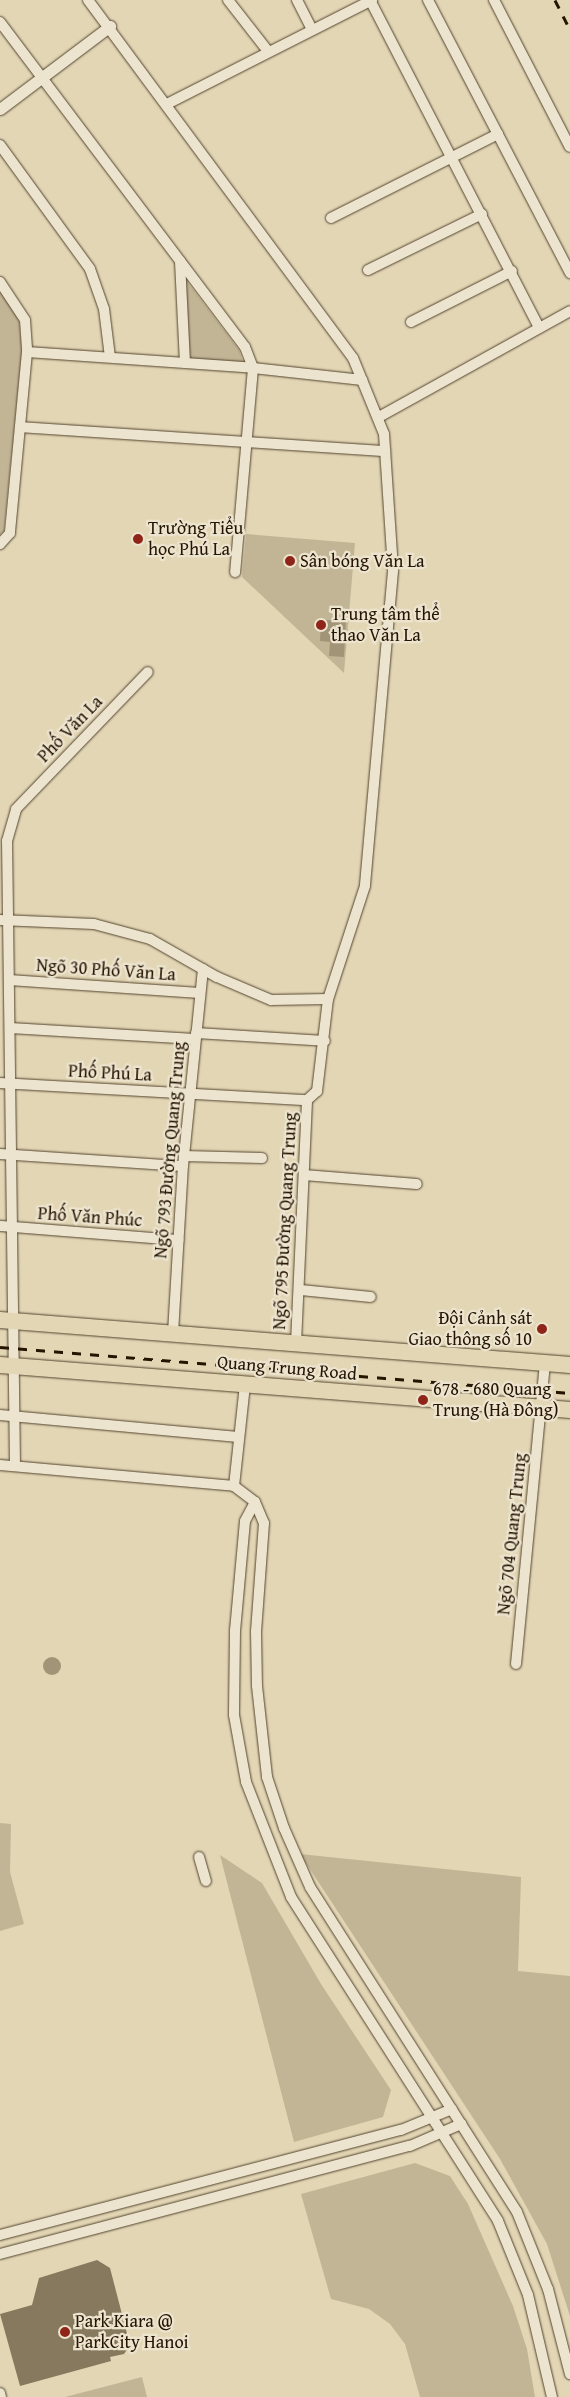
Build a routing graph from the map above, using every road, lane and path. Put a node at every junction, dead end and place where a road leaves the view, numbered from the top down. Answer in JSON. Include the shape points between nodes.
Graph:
{"nodes":[{"id":1,"x":88,"y":0,"type":"edge"},
{"id":2,"x":228,"y":0,"type":"edge"},
{"id":3,"x":297,"y":0,"type":"edge"},
{"id":4,"x":371,"y":0,"type":"edge"},
{"id":5,"x":428,"y":0,"type":"edge"},
{"id":6,"x":494,"y":0,"type":"edge"},
{"id":7,"x":0,"y":22,"type":"edge"},
{"id":8,"x":110,"y":26,"type":"junction"},
{"id":9,"x":312,"y":29,"type":"junction"},
{"id":10,"x":267,"y":50,"type":"junction"},
{"id":11,"x":43,"y":77,"type":"junction"},
{"id":12,"x":167,"y":104,"type":"junction"},
{"id":13,"x":0,"y":110,"type":"edge"},
{"id":14,"x":498,"y":134,"type":"junction"},
{"id":15,"x":0,"y":145,"type":"edge"},
{"id":16,"x":570,"y":147,"type":"edge"},
{"id":17,"x":451,"y":155,"type":"junction"},
{"id":18,"x":482,"y":214,"type":"junction"},
{"id":19,"x":331,"y":218,"type":"dead end"},
{"id":20,"x":180,"y":262,"type":"junction"},
{"id":21,"x":368,"y":270,"type":"dead end"},
{"id":22,"x":512,"y":271,"type":"junction"},
{"id":23,"x":570,"y":273,"type":"edge"},
{"id":24,"x":0,"y":282,"type":"edge"},
{"id":25,"x":570,"y":312,"type":"edge"},
{"id":26,"x":411,"y":322,"type":"dead end"},
{"id":27,"x":539,"y":328,"type":"junction"},
{"id":28,"x":27,"y":352,"type":"junction"},
{"id":29,"x":110,"y":357,"type":"junction"},
{"id":30,"x":185,"y":363,"type":"junction"},
{"id":31,"x":253,"y":368,"type":"junction"},
{"id":32,"x":362,"y":380,"type":"junction"},
{"id":33,"x":378,"y":417,"type":"junction"},
{"id":34,"x":20,"y":427,"type":"junction"},
{"id":35,"x":247,"y":440,"type":"junction"},
{"id":36,"x":385,"y":451,"type":"junction"},
{"id":37,"x":0,"y":544,"type":"edge"},
{"id":38,"x":235,"y":572,"type":"dead end"},
{"id":39,"x":148,"y":672,"type":"dead end"},
{"id":40,"x":4,"y":841,"type":"edge"},
{"id":41,"x":4,"y":920,"type":"edge"},
{"id":42,"x":203,"y":969,"type":"junction"},
{"id":43,"x":10,"y":980,"type":"junction"},
{"id":44,"x":200,"y":993,"type":"junction"},
{"id":45,"x":5,"y":999,"type":"edge"},
{"id":46,"x":328,"y":999,"type":"junction"},
{"id":47,"x":10,"y":1028,"type":"junction"},
{"id":48,"x":196,"y":1036,"type":"junction"},
{"id":49,"x":324,"y":1041,"type":"junction"},
{"id":50,"x":0,"y":1083,"type":"edge"},
{"id":51,"x":11,"y":1084,"type":"junction"},
{"id":52,"x":190,"y":1093,"type":"junction"},
{"id":53,"x":308,"y":1100,"type":"junction"},
{"id":54,"x":0,"y":1154,"type":"edge"},
{"id":55,"x":11,"y":1155,"type":"junction"},
{"id":56,"x":262,"y":1158,"type":"dead end"},
{"id":57,"x":183,"y":1161,"type":"junction"},
{"id":58,"x":304,"y":1175,"type":"junction"},
{"id":59,"x":418,"y":1184,"type":"dead end"},
{"id":60,"x":0,"y":1226,"type":"edge"},
{"id":61,"x":11,"y":1227,"type":"junction"},
{"id":62,"x":178,"y":1240,"type":"junction"},
{"id":63,"x":301,"y":1290,"type":"junction"},
{"id":64,"x":371,"y":1297,"type":"dead end"},
{"id":65,"x":8,"y":1320,"type":"edge"},
{"id":66,"x":173,"y":1334,"type":"junction"},
{"id":67,"x":296,"y":1343,"type":"junction"},
{"id":68,"x":545,"y":1363,"type":"junction"},
{"id":69,"x":0,"y":1365,"type":"edge"},
{"id":70,"x":570,"y":1365,"type":"edge"},
{"id":71,"x":17,"y":1366,"type":"junction"},
{"id":72,"x":245,"y":1384,"type":"junction"},
{"id":73,"x":542,"y":1408,"type":"junction"},
{"id":74,"x":570,"y":1410,"type":"edge"},
{"id":75,"x":0,"y":1415,"type":"edge"},
{"id":76,"x":15,"y":1416,"type":"junction"},
{"id":77,"x":238,"y":1437,"type":"junction"},
{"id":78,"x":0,"y":1466,"type":"edge"},
{"id":79,"x":15,"y":1466,"type":"junction"},
{"id":80,"x":234,"y":1486,"type":"junction"},
{"id":81,"x":255,"y":1502,"type":"junction"},
{"id":82,"x":516,"y":1664,"type":"dead end"},
{"id":83,"x":200,"y":1857,"type":"dead end"},
{"id":84,"x":206,"y":1881,"type":"dead end"},
{"id":85,"x":452,"y":2109,"type":"junction"},
{"id":86,"x":433,"y":2119,"type":"junction"},
{"id":87,"x":461,"y":2124,"type":"junction"},
{"id":88,"x":443,"y":2134,"type":"junction"},
{"id":89,"x":0,"y":2235,"type":"edge"},
{"id":90,"x":0,"y":2254,"type":"edge"},
{"id":91,"x":570,"y":2374,"type":"edge"},
{"id":92,"x":0,"y":2393,"type":"edge"},
{"id":93,"x":1,"y":2397,"type":"edge"},
{"id":94,"x":552,"y":2397,"type":"edge"}],
"edges":[{"from":1,"to":8,"type":"street"},
{"from":2,"to":10,"type":"street"},
{"from":3,"to":9,"type":"street"},
{"from":4,"to":9,"type":"street"},
{"from":4,"to":17,"type":"street"},
{"from":5,"to":14,"type":"street"},
{"from":6,"to":16,"type":"street"},
{"from":7,"to":11,"type":"street"},
{"from":8,"to":11,"type":"street"},
{"from":8,"to":12,"type":"street"},
{"from":9,"to":10,"type":"street"},
{"from":10,"to":12,"type":"street"},
{"from":11,"to":13,"type":"street"},
{"from":11,"to":20,"type":"street"},
{"from":12,"to":32,"type":"street","via":[[353,358]]},
{"from":14,"to":17,"type":"street"},
{"from":14,"to":23,"type":"street"},
{"from":15,"to":29,"type":"street","via":[[90,269],[104,309]]},
{"from":17,"to":18,"type":"street"},
{"from":17,"to":19,"type":"street"},
{"from":18,"to":21,"type":"street"},
{"from":18,"to":22,"type":"street"},
{"from":20,"to":30,"type":"street"},
{"from":20,"to":31,"type":"street","via":[[245,347]]},
{"from":22,"to":26,"type":"street"},
{"from":22,"to":27,"type":"street"},
{"from":24,"to":28,"type":"street","via":[[25,320]]},
{"from":25,"to":27,"type":"street"},
{"from":27,"to":33,"type":"street"},
{"from":28,"to":29,"type":"street"},
{"from":28,"to":34,"type":"street"},
{"from":29,"to":30,"type":"street"},
{"from":30,"to":31,"type":"street"},
{"from":31,"to":32,"type":"street"},
{"from":31,"to":35,"type":"street"},
{"from":32,"to":33,"type":"street"},
{"from":33,"to":36,"type":"street"},
{"from":34,"to":35,"type":"street"},
{"from":34,"to":37,"type":"street","via":[[10,533]]},
{"from":35,"to":36,"type":"street"},
{"from":35,"to":38,"type":"street"},
{"from":36,"to":46,"type":"street","via":[[393,571],[365,886]]},
{"from":39,"to":40,"type":"street","name":"Phố Văn La","via":[[16,809]]},
{"from":40,"to":41,"type":"street"},
{"from":41,"to":42,"type":"street","via":[[94,924],[150,939]]},
{"from":41,"to":43,"type":"street"},
{"from":42,"to":44,"type":"street","name":"Ngõ 793 Đường Quang Trung"},
{"from":42,"to":46,"type":"street","via":[[271,1000]]},
{"from":43,"to":44,"type":"street","name":"Ngõ 30 Phố Văn La"},
{"from":43,"to":45,"type":"street"},
{"from":44,"to":48,"type":"street","name":"Ngõ 793 Đường Quang Trung"},
{"from":45,"to":47,"type":"street"},
{"from":46,"to":49,"type":"street"},
{"from":47,"to":48,"type":"street"},
{"from":47,"to":51,"type":"street"},
{"from":48,"to":49,"type":"street"},
{"from":48,"to":52,"type":"street","name":"Ngõ 793 Đường Quang Trung"},
{"from":49,"to":53,"type":"street","via":[[317,1091]]},
{"from":50,"to":51,"type":"street","name":"Phố Phú La"},
{"from":51,"to":52,"type":"street","name":"Phố Phú La"},
{"from":51,"to":55,"type":"street"},
{"from":52,"to":53,"type":"street","name":"Phố Phú La"},
{"from":52,"to":57,"type":"street","name":"Ngõ 793 Đường Quang Trung"},
{"from":53,"to":58,"type":"street","name":"Ngõ 795 Đường Quang Trung"},
{"from":54,"to":55,"type":"street"},
{"from":55,"to":57,"type":"street"},
{"from":55,"to":61,"type":"street"},
{"from":56,"to":57,"type":"street"},
{"from":57,"to":62,"type":"street","name":"Ngõ 793 Đường Quang Trung"},
{"from":58,"to":59,"type":"street"},
{"from":58,"to":63,"type":"street","name":"Ngõ 795 Đường Quang Trung"},
{"from":60,"to":61,"type":"street","name":"Phố Văn Phúc"},
{"from":61,"to":62,"type":"street","name":"Phố Văn Phúc"},
{"from":61,"to":65,"type":"street"},
{"from":62,"to":66,"type":"street","name":"Ngõ 793 Đường Quang Trung"},
{"from":63,"to":64,"type":"street"},
{"from":63,"to":67,"type":"street","name":"Ngõ 795 Đường Quang Trung"},
{"from":65,"to":66,"type":"highway","name":"Quang Trung Road"},
{"from":65,"to":71,"type":"street"},
{"from":66,"to":67,"type":"highway","name":"Quang Trung Road"},
{"from":67,"to":68,"type":"highway","name":"Quang Trung Road"},
{"from":68,"to":70,"type":"highway","name":"Quang Trung Road"},
{"from":68,"to":73,"type":"street","name":"Ngõ 704 Quang Trung"},
{"from":69,"to":71,"type":"highway","name":"Quang Trung Road"},
{"from":71,"to":72,"type":"highway","name":"Quang Trung Road"},
{"from":71,"to":76,"type":"street"},
{"from":72,"to":73,"type":"highway","name":"Quang Trung Road"},
{"from":72,"to":77,"type":"street"},
{"from":73,"to":74,"type":"highway","name":"Quang Trung Road"},
{"from":73,"to":82,"type":"street","name":"Ngõ 704 Quang Trung"},
{"from":75,"to":76,"type":"street"},
{"from":76,"to":77,"type":"street"},
{"from":76,"to":79,"type":"street"},
{"from":77,"to":80,"type":"street"},
{"from":78,"to":79,"type":"street"},
{"from":79,"to":80,"type":"street"},
{"from":80,"to":81,"type":"street"},
{"from":81,"to":85,"type":"street","via":[[264,1523],[256,1631],[258,1696],[267,1777],[284,1828],[310,1887]]},
{"from":81,"to":86,"type":"street","via":[[245,1521],[241,1552],[234,1715],[246,1782],[291,1897]]},
{"from":83,"to":84,"type":"street"},
{"from":85,"to":86,"type":"street"},
{"from":85,"to":87,"type":"street"},
{"from":86,"to":88,"type":"street"},
{"from":86,"to":89,"type":"street"},
{"from":87,"to":88,"type":"street"},
{"from":87,"to":91,"type":"street","via":[[517,2212],[548,2289]]},
{"from":88,"to":90,"type":"street"},
{"from":88,"to":94,"type":"street","via":[[498,2221],[528,2295]]},
{"from":92,"to":93,"type":"street"}]}
